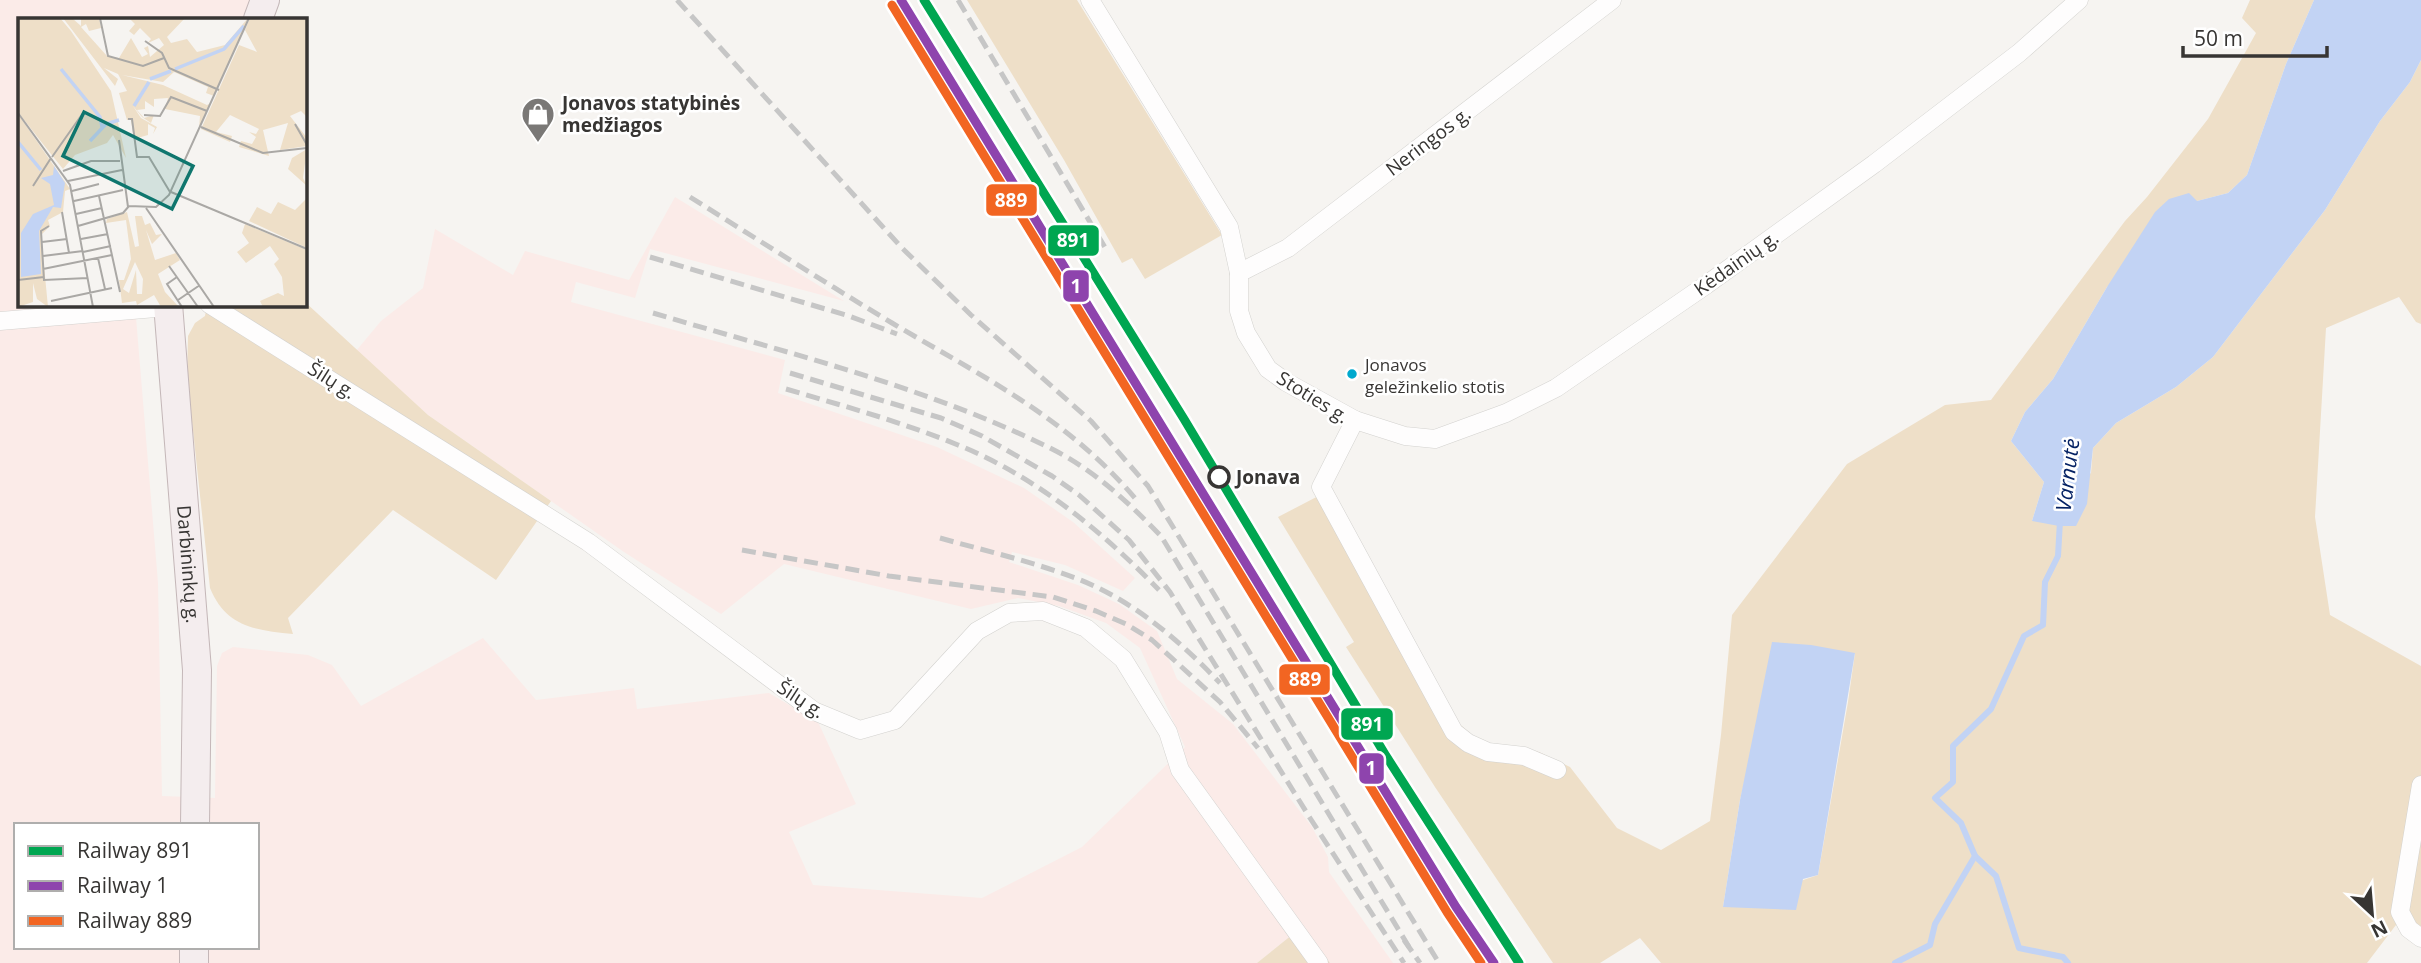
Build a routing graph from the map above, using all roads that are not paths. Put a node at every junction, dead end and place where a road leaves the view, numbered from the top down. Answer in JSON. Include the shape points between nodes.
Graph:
{"nodes":[{"id":1,"x":265,"y":0,"type":"edge"},
{"id":2,"x":1090,"y":0,"type":"edge"},
{"id":3,"x":1612,"y":0,"type":"edge"},
{"id":4,"x":2079,"y":0,"type":"edge"},
{"id":5,"x":258,"y":18,"type":"edge"},
{"id":6,"x":1239,"y":273,"type":"junction"},
{"id":7,"x":168,"y":306,"type":"edge"},
{"id":8,"x":212,"y":306,"type":"edge"},
{"id":9,"x":0,"y":321,"type":"edge"},
{"id":10,"x":1355,"y":420,"type":"junction"},
{"id":11,"x":1557,"y":770,"type":"dead end"},
{"id":12,"x":2421,"y":785,"type":"edge"},
{"id":13,"x":195,"y":823,"type":"edge"},
{"id":14,"x":2421,"y":938,"type":"edge"},
{"id":15,"x":1319,"y":963,"type":"edge"}],
"edges":[{"from":1,"to":5,"type":"main road"},
{"from":2,"to":6,"type":"street","name":"Stoties g.","via":[[1229,227]]},
{"from":3,"to":6,"type":"street","name":"Neringos g.","via":[[1287,248]]},
{"from":4,"to":10,"type":"street","name":"Kėdainių g.","via":[[2019,53],[1874,164],[1556,388],[1506,413],[1435,439],[1405,436]]},
{"from":6,"to":10,"type":"street","name":"Stoties g.","via":[[1239,311],[1246,333],[1268,369]]},
{"from":7,"to":9,"type":"street"},
{"from":7,"to":13,"type":"main road","name":"Darbininkų g.","via":[[197,670]]},
{"from":8,"to":15,"type":"street","name":"Šilų g.","via":[[588,542],[814,712],[860,730],[895,720],[977,631],[1009,613],[1043,611],[1086,628],[1123,659],[1168,732],[1180,770]]},
{"from":10,"to":11,"type":"street","name":"Stoties g.","via":[[1321,487],[1454,733],[1489,752],[1524,756]]},
{"from":12,"to":14,"type":"street","via":[[2400,912],[2409,929]]}]}
